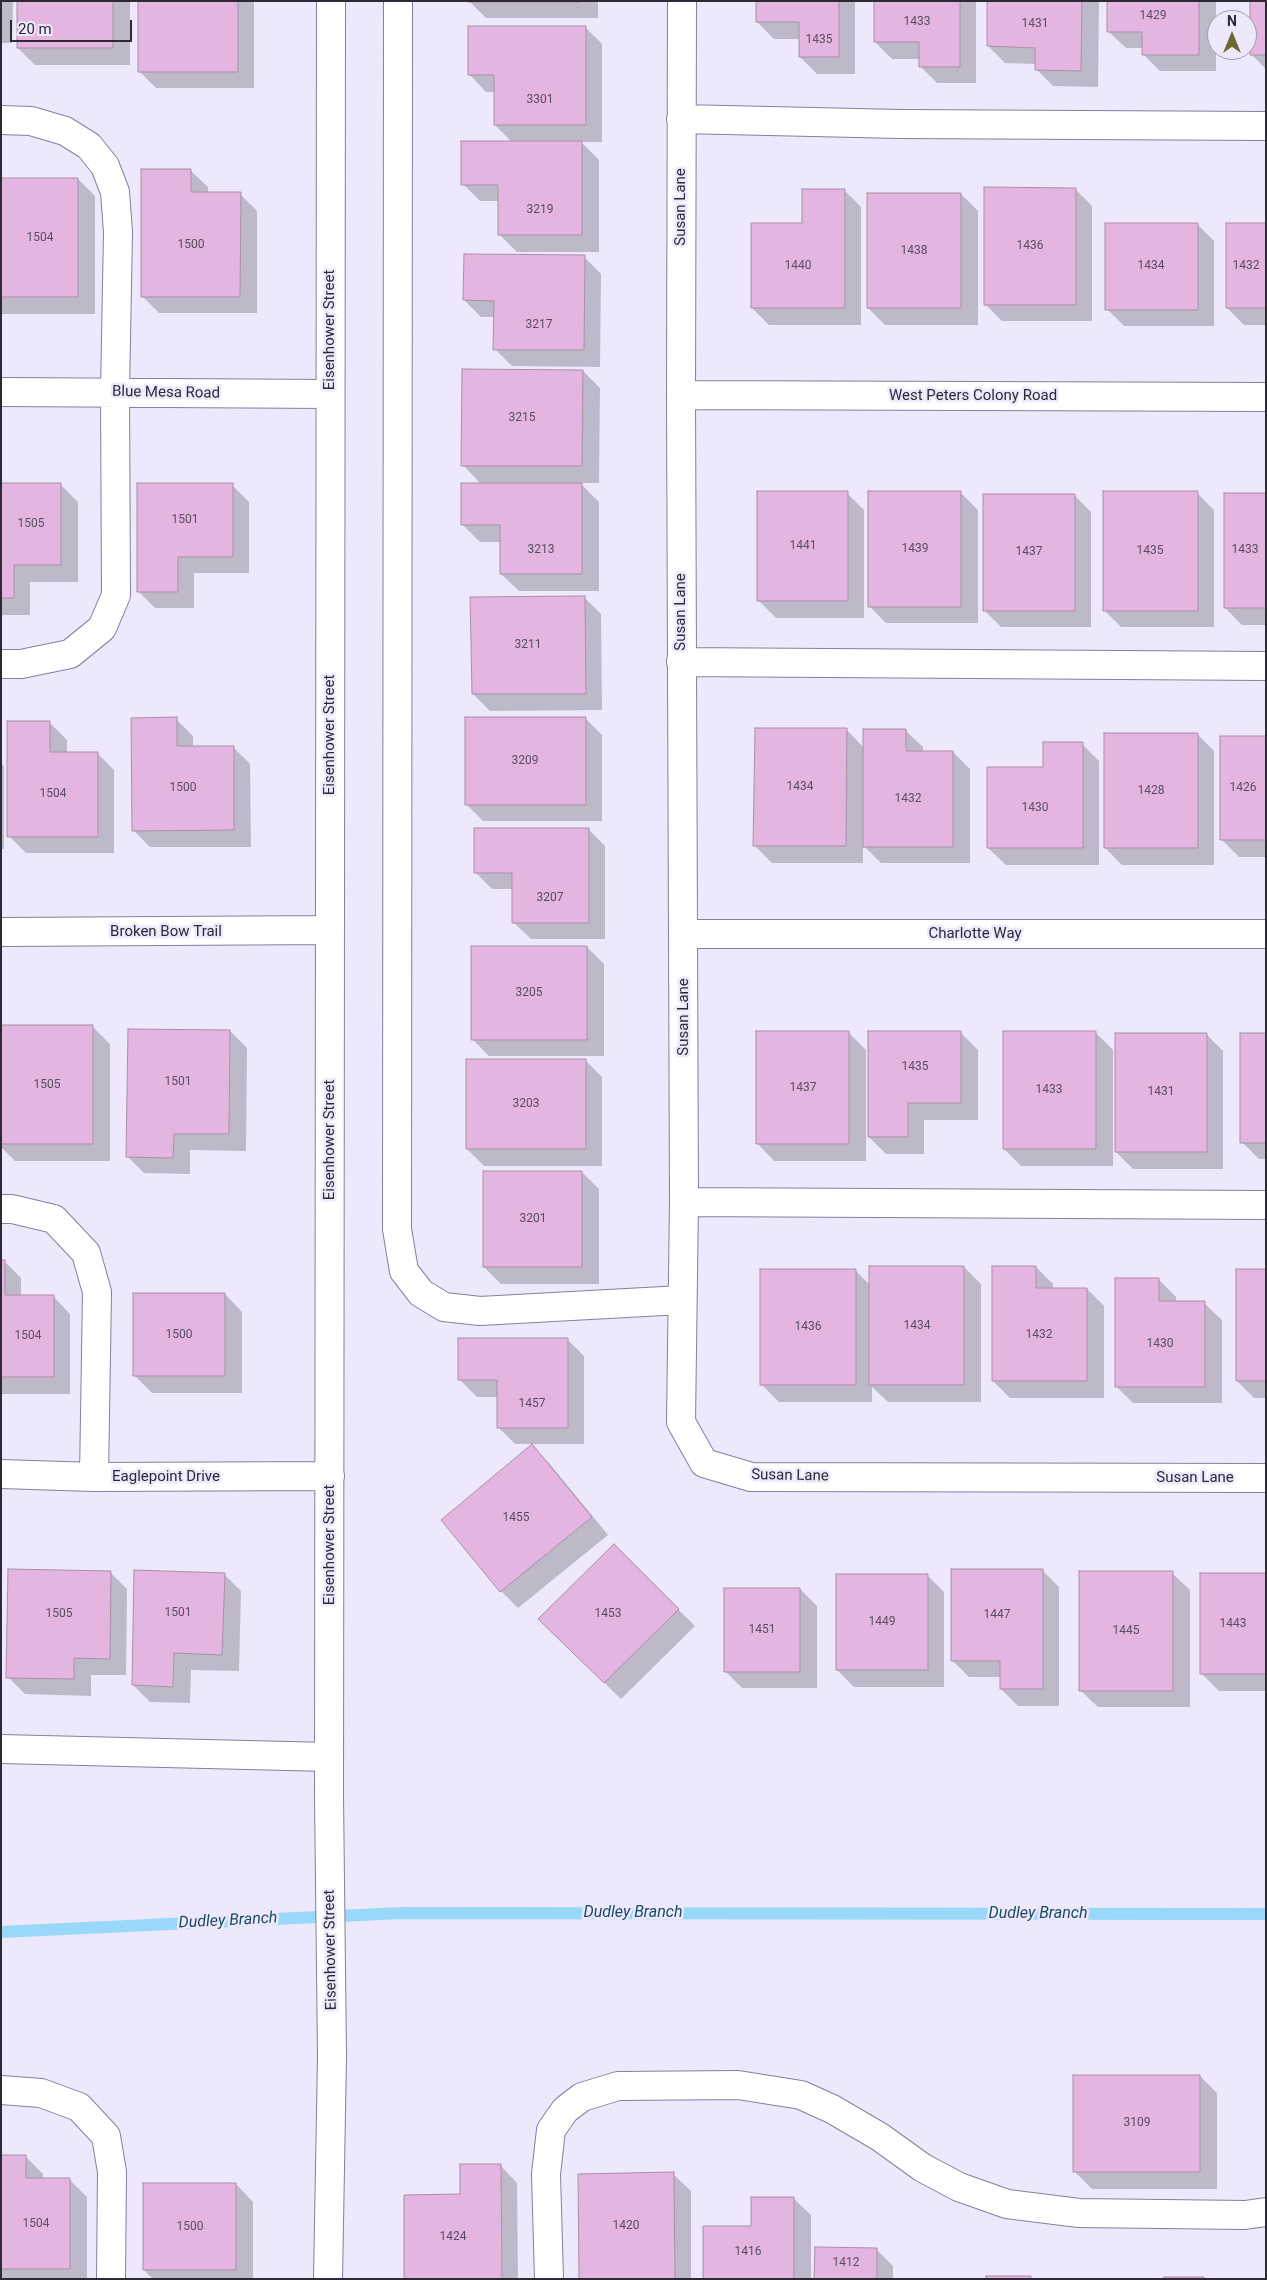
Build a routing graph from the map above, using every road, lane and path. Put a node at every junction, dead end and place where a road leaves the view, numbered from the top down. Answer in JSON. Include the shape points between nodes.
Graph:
{"nodes":[{"id":1,"x":331,"y":1,"type":"edge"},
{"id":2,"x":398,"y":1,"type":"edge"},
{"id":3,"x":682,"y":1,"type":"edge"},
{"id":4,"x":681,"y":119,"type":"junction"},
{"id":5,"x":1,"y":120,"type":"edge"},
{"id":6,"x":1266,"y":126,"type":"edge"},
{"id":7,"x":1,"y":392,"type":"edge"},
{"id":8,"x":115,"y":392,"type":"junction"},
{"id":9,"x":330,"y":394,"type":"junction"},
{"id":10,"x":681,"y":395,"type":"junction"},
{"id":11,"x":1266,"y":397,"type":"edge"},
{"id":12,"x":681,"y":662,"type":"junction"},
{"id":13,"x":1,"y":664,"type":"edge"},
{"id":14,"x":1266,"y":666,"type":"edge"},
{"id":15,"x":330,"y":930,"type":"junction"},
{"id":16,"x":1,"y":932,"type":"edge"},
{"id":17,"x":684,"y":934,"type":"junction"},
{"id":18,"x":1266,"y":934,"type":"edge"},
{"id":19,"x":684,"y":1202,"type":"junction"},
{"id":20,"x":1266,"y":1205,"type":"edge"},
{"id":21,"x":1,"y":1209,"type":"edge"},
{"id":22,"x":682,"y":1300,"type":"junction"},
{"id":23,"x":1,"y":1474,"type":"edge"},
{"id":24,"x":330,"y":1476,"type":"junction"},
{"id":25,"x":94,"y":1477,"type":"junction"},
{"id":26,"x":1266,"y":1478,"type":"edge"},
{"id":27,"x":1,"y":1749,"type":"edge"},
{"id":28,"x":329,"y":1756,"type":"junction"},
{"id":29,"x":1,"y":2090,"type":"edge"},
{"id":30,"x":1266,"y":2212,"type":"edge"},
{"id":31,"x":111,"y":2279,"type":"edge"},
{"id":32,"x":328,"y":2279,"type":"edge"},
{"id":33,"x":549,"y":2279,"type":"edge"}],
"edges":[{"from":1,"to":9,"type":"street","name":"Eisenhower Street"},
{"from":2,"to":22,"type":"street","via":[[397,1230],[404,1271],[421,1292],[444,1307],[480,1311]]},
{"from":3,"to":4,"type":"street","name":"Susan Lane"},
{"from":4,"to":6,"type":"street"},
{"from":4,"to":10,"type":"street","name":"Susan Lane"},
{"from":5,"to":8,"type":"street","via":[[32,121],[65,131],[89,146],[105,166],[115,192],[118,232]]},
{"from":7,"to":8,"type":"street","name":"Blue Mesa Road"},
{"from":8,"to":9,"type":"street","name":"Blue Mesa Road"},
{"from":8,"to":13,"type":"street","via":[[116,594],[102,628],[70,654],[21,664]]},
{"from":9,"to":15,"type":"street","name":"Eisenhower Street"},
{"from":10,"to":11,"type":"street","name":"West Peters Colony Road"},
{"from":10,"to":12,"type":"street","name":"Susan Lane"},
{"from":12,"to":14,"type":"street"},
{"from":12,"to":17,"type":"street","name":"Susan Lane"},
{"from":15,"to":16,"type":"street","name":"Broken Bow Trail"},
{"from":15,"to":24,"type":"street","name":"Eisenhower Street"},
{"from":17,"to":18,"type":"street","name":"Charlotte Way"},
{"from":17,"to":19,"type":"street","name":"Susan Lane"},
{"from":19,"to":20,"type":"street"},
{"from":19,"to":22,"type":"street","name":"Susan Lane"},
{"from":21,"to":25,"type":"street","via":[[54,1219],[86,1252],[97,1292]]},
{"from":22,"to":26,"type":"street","name":"Susan Lane","via":[[681,1422],[704,1464],[751,1477]]},
{"from":23,"to":25,"type":"street","name":"Eaglepoint Drive"},
{"from":24,"to":25,"type":"street","name":"Eaglepoint Drive"},
{"from":24,"to":28,"type":"street","name":"Eisenhower Street"},
{"from":27,"to":28,"type":"street"},
{"from":28,"to":32,"type":"street","name":"Eisenhower Street","via":[[332,2056]]},
{"from":29,"to":31,"type":"street","via":[[41,2093],[79,2106],[106,2136],[112,2172]]},
{"from":30,"to":33,"type":"street","via":[[1245,2215],[1079,2213],[1007,2204],[959,2187],[923,2168],[880,2137],[801,2095],[738,2085],[618,2086],[582,2097],[565,2110],[551,2130],[546,2174]]}]}
